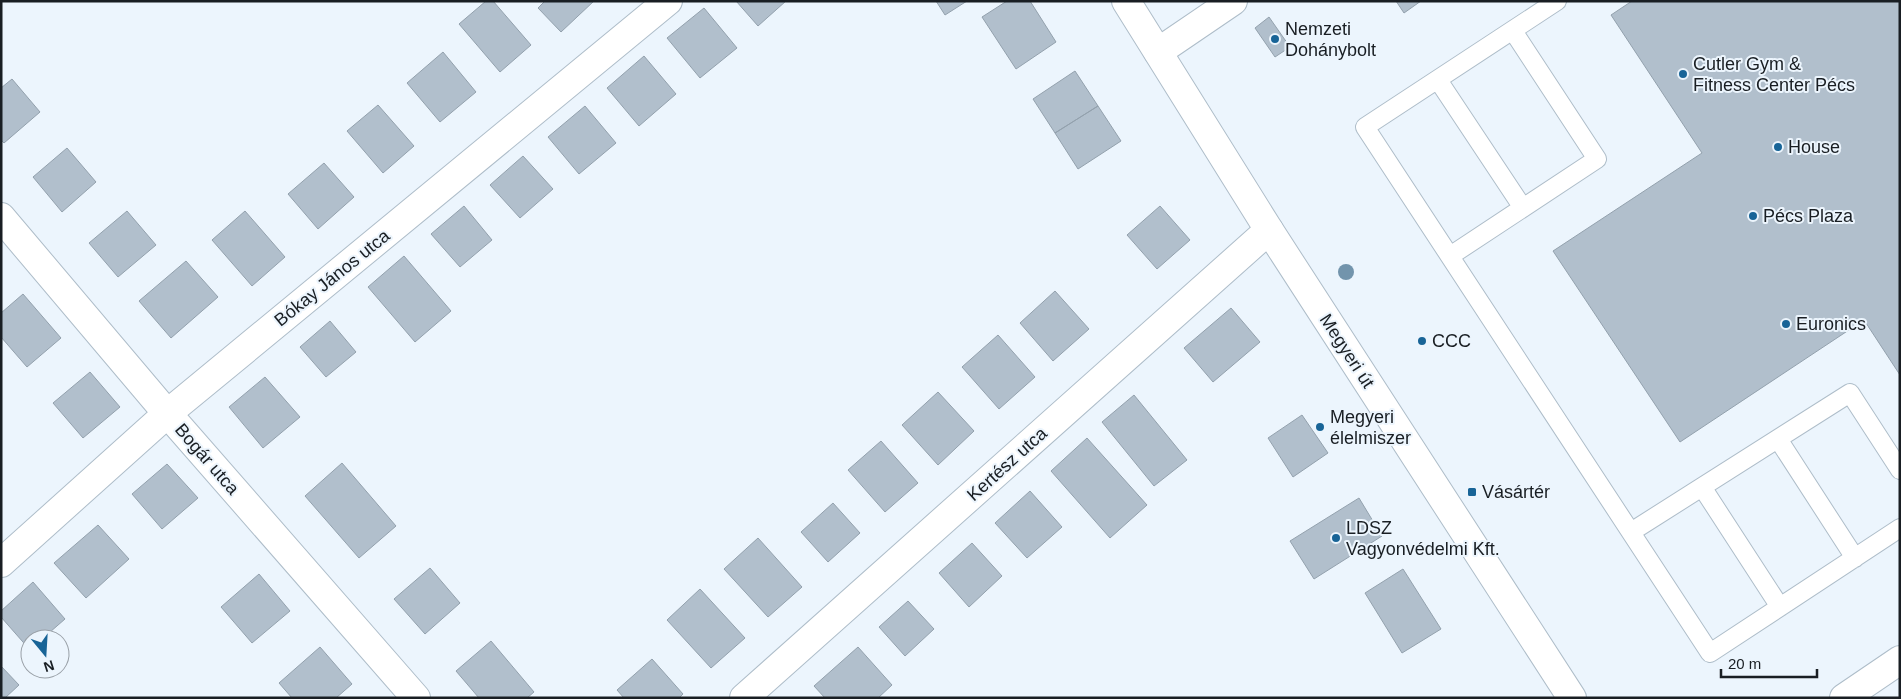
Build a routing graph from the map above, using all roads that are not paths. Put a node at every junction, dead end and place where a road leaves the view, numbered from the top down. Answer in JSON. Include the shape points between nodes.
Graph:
{"nodes":[{"id":1,"x":668,"y":1,"type":"edge"},
{"id":2,"x":1126,"y":1,"type":"edge"},
{"id":3,"x":1233,"y":1,"type":"edge"},
{"id":4,"x":1557,"y":1,"type":"edge"},
{"id":5,"x":1512,"y":30,"type":"junction"},
{"id":6,"x":1158,"y":52,"type":"junction"},
{"id":7,"x":1438,"y":80,"type":"junction"},
{"id":8,"x":1523,"y":208,"type":"junction"},
{"id":9,"x":1,"y":217,"type":"edge"},
{"id":10,"x":1269,"y":230,"type":"junction"},
{"id":11,"x":1450,"y":256,"type":"junction"},
{"id":12,"x":168,"y":413,"type":"junction"},
{"id":13,"x":1778,"y":439,"type":"junction"},
{"id":14,"x":1900,"y":470,"type":"edge"},
{"id":15,"x":1702,"y":487,"type":"junction"},
{"id":16,"x":1900,"y":528,"type":"edge"},
{"id":17,"x":1631,"y":532,"type":"junction"},
{"id":18,"x":1855,"y":558,"type":"junction"},
{"id":19,"x":1,"y":563,"type":"edge"},
{"id":20,"x":1780,"y":607,"type":"junction"},
{"id":21,"x":1900,"y":660,"type":"edge"},
{"id":22,"x":416,"y":698,"type":"edge"},
{"id":23,"x":744,"y":698,"type":"edge"},
{"id":24,"x":1572,"y":698,"type":"edge"},
{"id":25,"x":1844,"y":698,"type":"edge"}],
"edges":[{"from":1,"to":12,"type":"street","name":"Bókay János utca"},
{"from":2,"to":6,"type":"street","name":"Megyeri út"},
{"from":3,"to":6,"type":"street"},
{"from":4,"to":5,"type":"lane"},
{"from":5,"to":7,"type":"lane"},
{"from":5,"to":8,"type":"lane","via":[[1597,158]]},
{"from":6,"to":10,"type":"street","name":"Megyeri út"},
{"from":7,"to":8,"type":"lane"},
{"from":7,"to":11,"type":"lane","via":[[1365,128]]},
{"from":8,"to":11,"type":"lane"},
{"from":9,"to":12,"type":"street","name":"Bogár utca"},
{"from":10,"to":23,"type":"street","name":"Kertész utca"},
{"from":10,"to":24,"type":"street","name":"Megyeri út"},
{"from":11,"to":17,"type":"lane"},
{"from":12,"to":19,"type":"street","name":"Bókay János utca"},
{"from":12,"to":22,"type":"street","name":"Bogár utca"},
{"from":13,"to":14,"type":"lane","via":[[1850,393]]},
{"from":13,"to":15,"type":"lane"},
{"from":13,"to":18,"type":"lane"},
{"from":15,"to":17,"type":"lane"},
{"from":15,"to":20,"type":"lane"},
{"from":16,"to":18,"type":"lane"},
{"from":17,"to":20,"type":"lane","via":[[1710,653]]},
{"from":18,"to":20,"type":"lane"},
{"from":21,"to":25,"type":"street"}]}
